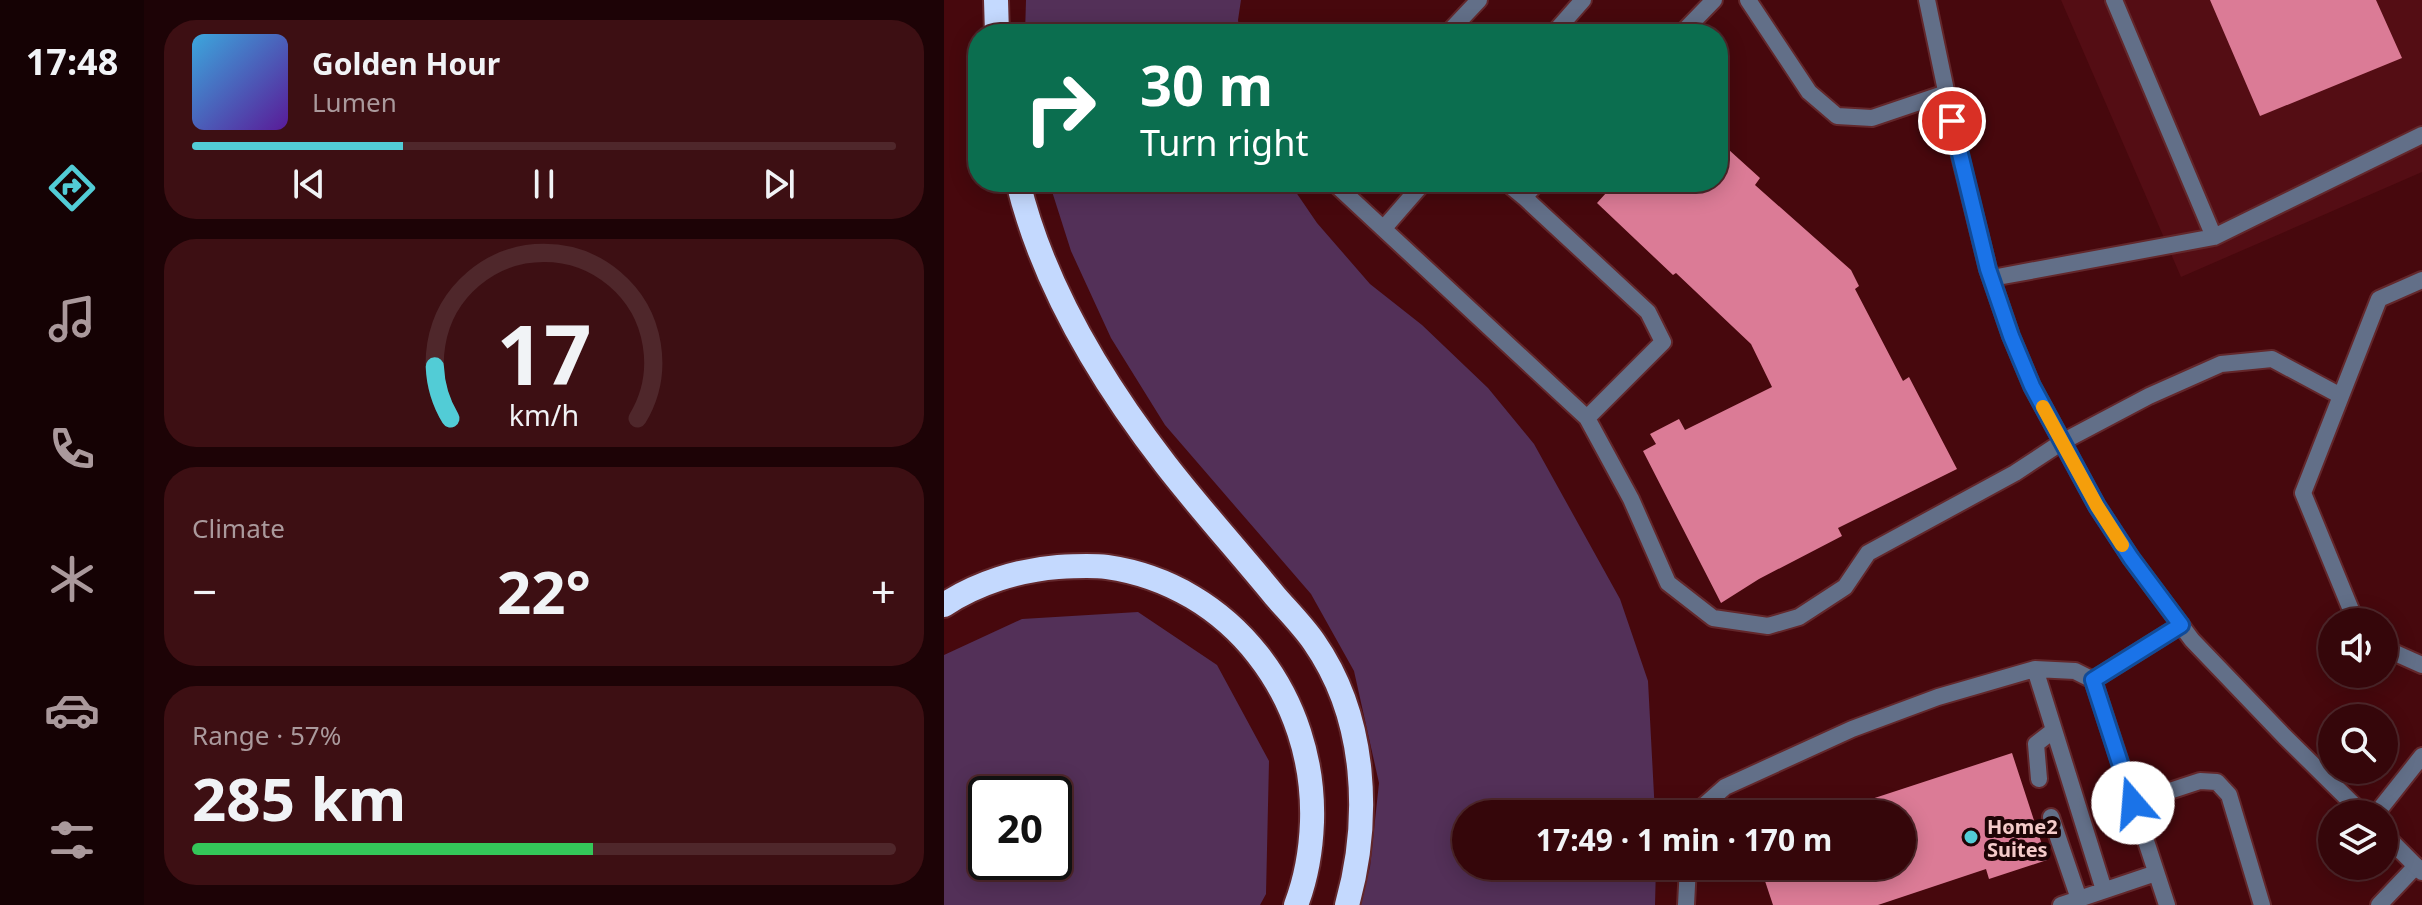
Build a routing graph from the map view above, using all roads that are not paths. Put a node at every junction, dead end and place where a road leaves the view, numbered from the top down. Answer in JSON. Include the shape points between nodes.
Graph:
{"nodes":[{"id":1,"x":996,"y":0,"type":"edge"},
{"id":2,"x":1479,"y":0,"type":"edge"},
{"id":3,"x":1583,"y":0,"type":"edge"},
{"id":4,"x":1714,"y":0,"type":"edge"},
{"id":5,"x":1748,"y":0,"type":"edge"},
{"id":6,"x":1927,"y":0,"type":"edge"},
{"id":7,"x":2114,"y":0,"type":"edge"},
{"id":8,"x":997,"y":24,"type":"edge"},
{"id":9,"x":1456,"y":24,"type":"edge"},
{"id":10,"x":1562,"y":24,"type":"edge"},
{"id":11,"x":1691,"y":24,"type":"edge"},
{"id":12,"x":1946,"y":93,"type":"junction"},
{"id":13,"x":2422,"y":135,"type":"edge"},
{"id":14,"x":1020,"y":192,"type":"edge"},
{"id":15,"x":1344,"y":192,"type":"edge"},
{"id":16,"x":1415,"y":192,"type":"edge"},
{"id":17,"x":1518,"y":192,"type":"edge"},
{"id":18,"x":1529,"y":192,"type":"edge"},
{"id":19,"x":1524,"y":197,"type":"junction"},
{"id":20,"x":1384,"y":228,"type":"junction"},
{"id":21,"x":2214,"y":237,"type":"junction"},
{"id":22,"x":1992,"y":278,"type":"junction"},
{"id":23,"x":2422,"y":280,"type":"edge"},
{"id":24,"x":2341,"y":396,"type":"junction"},
{"id":25,"x":1587,"y":418,"type":"junction"},
{"id":26,"x":2062,"y":442,"type":"junction"},
{"id":27,"x":944,"y":605,"type":"edge"},
{"id":28,"x":2350,"y":608,"type":"edge"},
{"id":29,"x":2181,"y":625,"type":"junction"},
{"id":30,"x":2398,"y":654,"type":"edge"},
{"id":31,"x":2422,"y":665,"type":"edge"},
{"id":32,"x":2035,"y":669,"type":"junction"},
{"id":33,"x":2093,"y":680,"type":"junction"},
{"id":34,"x":2054,"y":730,"type":"junction"},
{"id":35,"x":2422,"y":756,"type":"edge"},
{"id":36,"x":2039,"y":779,"type":"dead end"},
{"id":37,"x":1710,"y":800,"type":"edge"},
{"id":38,"x":2349,"y":800,"type":"edge"},
{"id":39,"x":2387,"y":800,"type":"edge"},
{"id":40,"x":2133,"y":803,"type":"junction"},
{"id":41,"x":2051,"y":817,"type":"dead end"},
{"id":42,"x":2398,"y":848,"type":"edge"},
{"id":43,"x":2419,"y":869,"type":"edge"},
{"id":44,"x":2156,"y":873,"type":"junction"},
{"id":45,"x":1687,"y":880,"type":"edge"},
{"id":46,"x":2104,"y":890,"type":"junction"},
{"id":47,"x":2079,"y":899,"type":"junction"},
{"id":48,"x":1296,"y":905,"type":"edge"},
{"id":49,"x":1347,"y":905,"type":"edge"},
{"id":50,"x":1686,"y":905,"type":"edge"},
{"id":51,"x":2061,"y":905,"type":"edge"},
{"id":52,"x":2167,"y":905,"type":"edge"},
{"id":53,"x":2262,"y":905,"type":"edge"},
{"id":54,"x":2379,"y":905,"type":"edge"}],
"edges":[{"from":1,"to":8,"type":"highway"},
{"from":2,"to":9,"type":"street"},
{"from":3,"to":10,"type":"street"},
{"from":4,"to":11,"type":"street"},
{"from":5,"to":12,"type":"street","via":[[1809,92],[1837,116],[1872,118]]},
{"from":6,"to":12,"type":"street"},
{"from":7,"to":21,"type":"street"},
{"from":12,"to":22,"type":"street"},
{"from":13,"to":21,"type":"street"},
{"from":14,"to":49,"type":"highway","via":[[1056,290],[1116,397],[1166,466],[1314,642],[1334,677],[1362,782],[1361,828]]},
{"from":15,"to":20,"type":"street"},
{"from":16,"to":20,"type":"street"},
{"from":17,"to":19,"type":"street"},
{"from":18,"to":19,"type":"street"},
{"from":19,"to":25,"type":"street","via":[[1648,312],[1663,342]]},
{"from":20,"to":25,"type":"street"},
{"from":21,"to":22,"type":"street"},
{"from":22,"to":26,"type":"street","via":[[2032,386]]},
{"from":23,"to":24,"type":"street","via":[[2379,299]]},
{"from":24,"to":26,"type":"street","via":[[2272,359],[2221,364]]},
{"from":24,"to":28,"type":"street","via":[[2303,493]]},
{"from":25,"to":26,"type":"street","via":[[1668,583],[1713,618],[1768,626],[1799,617],[1845,587],[1868,553]]},
{"from":26,"to":29,"type":"street","via":[[2097,506]]},
{"from":27,"to":48,"type":"highway","via":[[1002,577],[1041,568],[1089,566],[1152,577],[1218,614],[1272,672],[1293,711],[1306,752],[1313,794],[1311,844]]},
{"from":29,"to":33,"type":"street"},
{"from":29,"to":38,"type":"street"},
{"from":30,"to":31,"type":"street"},
{"from":32,"to":33,"type":"street","via":[[2075,671]]},
{"from":32,"to":34,"type":"street"},
{"from":32,"to":37,"type":"street","via":[[1852,729],[1725,787]]},
{"from":33,"to":40,"type":"street"},
{"from":34,"to":36,"type":"street","via":[[2036,744]]},
{"from":34,"to":46,"type":"street"},
{"from":35,"to":39,"type":"street"},
{"from":40,"to":44,"type":"street"},
{"from":40,"to":53,"type":"street","via":[[2200,781],[2217,782],[2229,795]]},
{"from":41,"to":47,"type":"street"},
{"from":42,"to":43,"type":"street"},
{"from":43,"to":54,"type":"street"},
{"from":44,"to":46,"type":"street"},
{"from":44,"to":52,"type":"street"},
{"from":45,"to":50,"type":"street"},
{"from":46,"to":47,"type":"street"},
{"from":47,"to":51,"type":"street"}]}
